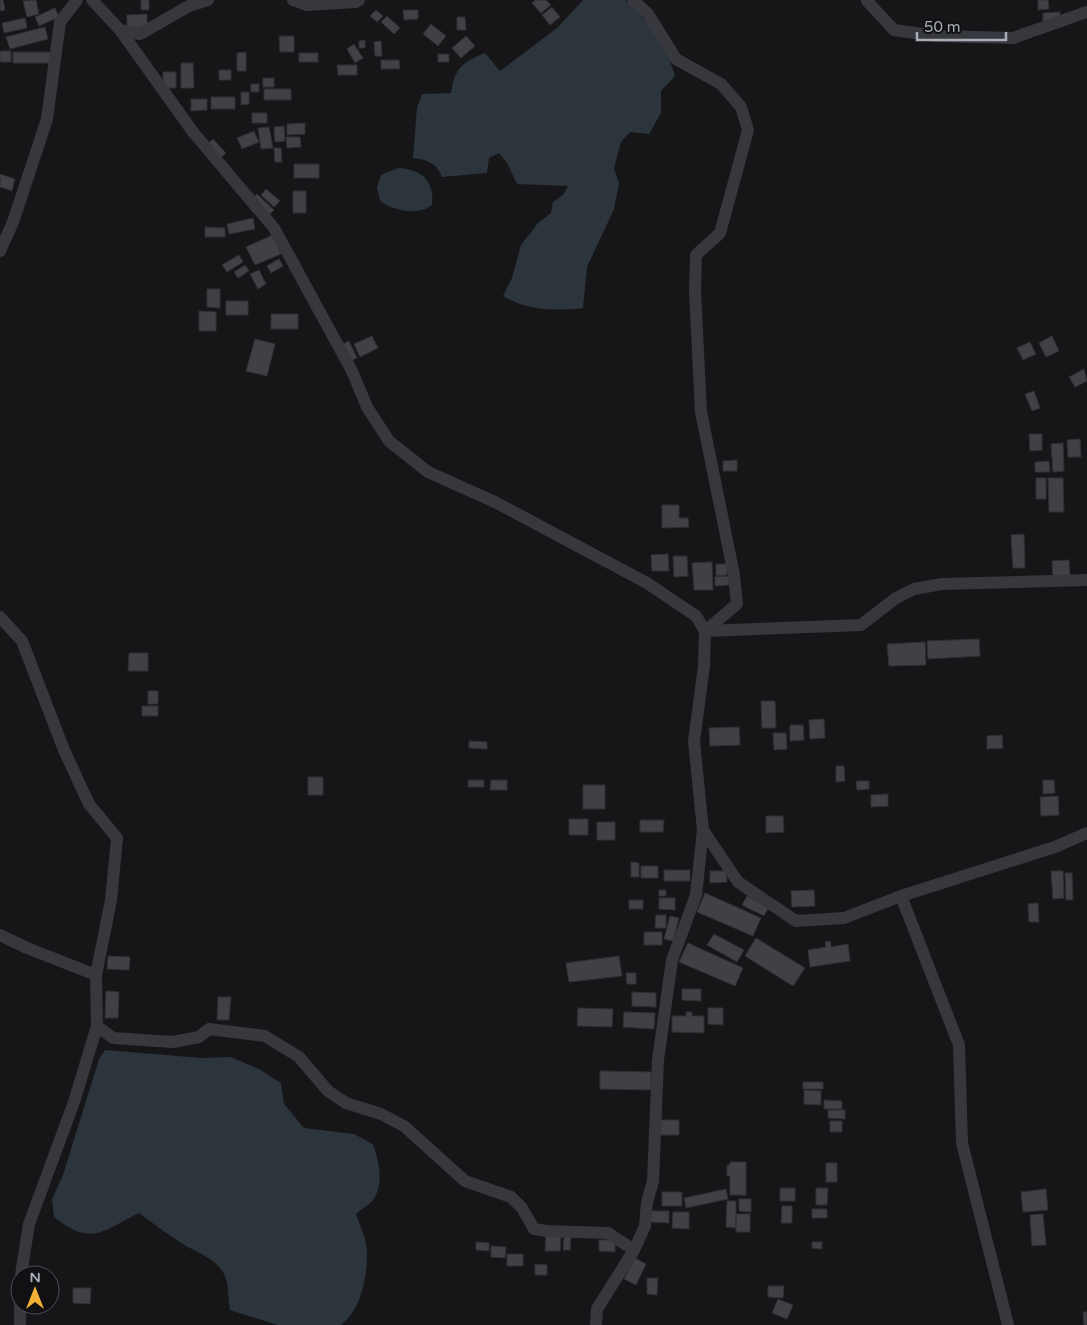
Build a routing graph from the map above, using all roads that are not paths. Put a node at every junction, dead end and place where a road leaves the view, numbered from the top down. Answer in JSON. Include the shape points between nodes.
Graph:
{"nodes":[{"id":1,"x":77,"y":0,"type":"edge"},
{"id":2,"x":92,"y":0,"type":"edge"},
{"id":3,"x":208,"y":0,"type":"edge"},
{"id":4,"x":293,"y":0,"type":"edge"},
{"id":5,"x":359,"y":0,"type":"edge"},
{"id":6,"x":633,"y":0,"type":"edge"},
{"id":7,"x":867,"y":1,"type":"edge"},
{"id":8,"x":1087,"y":12,"type":"edge"},
{"id":9,"x":120,"y":30,"type":"junction"},
{"id":10,"x":0,"y":251,"type":"edge"},
{"id":11,"x":1087,"y":580,"type":"edge"},
{"id":12,"x":0,"y":616,"type":"edge"},
{"id":13,"x":705,"y":631,"type":"junction"},
{"id":14,"x":703,"y":830,"type":"junction"},
{"id":15,"x":1087,"y":833,"type":"edge"},
{"id":16,"x":901,"y":896,"type":"junction"},
{"id":17,"x":0,"y":935,"type":"edge"},
{"id":18,"x":96,"y":975,"type":"junction"},
{"id":19,"x":97,"y":1026,"type":"junction"},
{"id":20,"x":634,"y":1250,"type":"junction"},
{"id":21,"x":23,"y":1265,"type":"edge"},
{"id":22,"x":596,"y":1325,"type":"edge"},
{"id":23,"x":1008,"y":1325,"type":"edge"}],
"edges":[{"from":1,"to":10,"type":"street","via":[[60,22],[47,119],[13,222]]},
{"from":2,"to":9,"type":"street"},
{"from":3,"to":9,"type":"street","via":[[189,6],[140,34]]},
{"from":4,"to":5,"type":"street","via":[[308,5]]},
{"from":6,"to":13,"type":"street","via":[[648,14],[676,59],[721,84],[741,106],[748,130],[720,233],[696,254],[701,412],[737,604]]},
{"from":7,"to":8,"type":"street","via":[[894,30],[936,36],[1012,38]]},
{"from":9,"to":13,"type":"street","via":[[193,132],[274,228],[352,372],[367,407],[389,441],[428,472],[496,502],[647,583],[696,616]]},
{"from":11,"to":13,"type":"street","via":[[942,584],[914,589],[896,598],[861,625]]},
{"from":12,"to":18,"type":"street","via":[[22,641],[64,750],[89,804],[117,838],[111,900]]},
{"from":13,"to":14,"type":"street","via":[[694,742]]},
{"from":14,"to":16,"type":"street","via":[[738,882],[796,921],[844,918]]},
{"from":14,"to":20,"type":"street","via":[[696,895],[672,960],[658,1060],[653,1182],[645,1226]]},
{"from":15,"to":16,"type":"street","via":[[1056,847]]},
{"from":16,"to":23,"type":"street","via":[[959,1045],[962,1143]]},
{"from":17,"to":18,"type":"street"},
{"from":18,"to":19,"type":"street"},
{"from":19,"to":20,"type":"street","via":[[113,1038],[172,1042],[199,1037],[209,1029],[265,1036],[299,1057],[328,1091],[346,1103],[381,1114],[404,1126],[465,1181],[511,1197],[522,1208],[534,1229],[608,1233]]},
{"from":19,"to":21,"type":"street","via":[[74,1102],[29,1224]]},
{"from":20,"to":22,"type":"street","via":[[597,1308]]}]}
